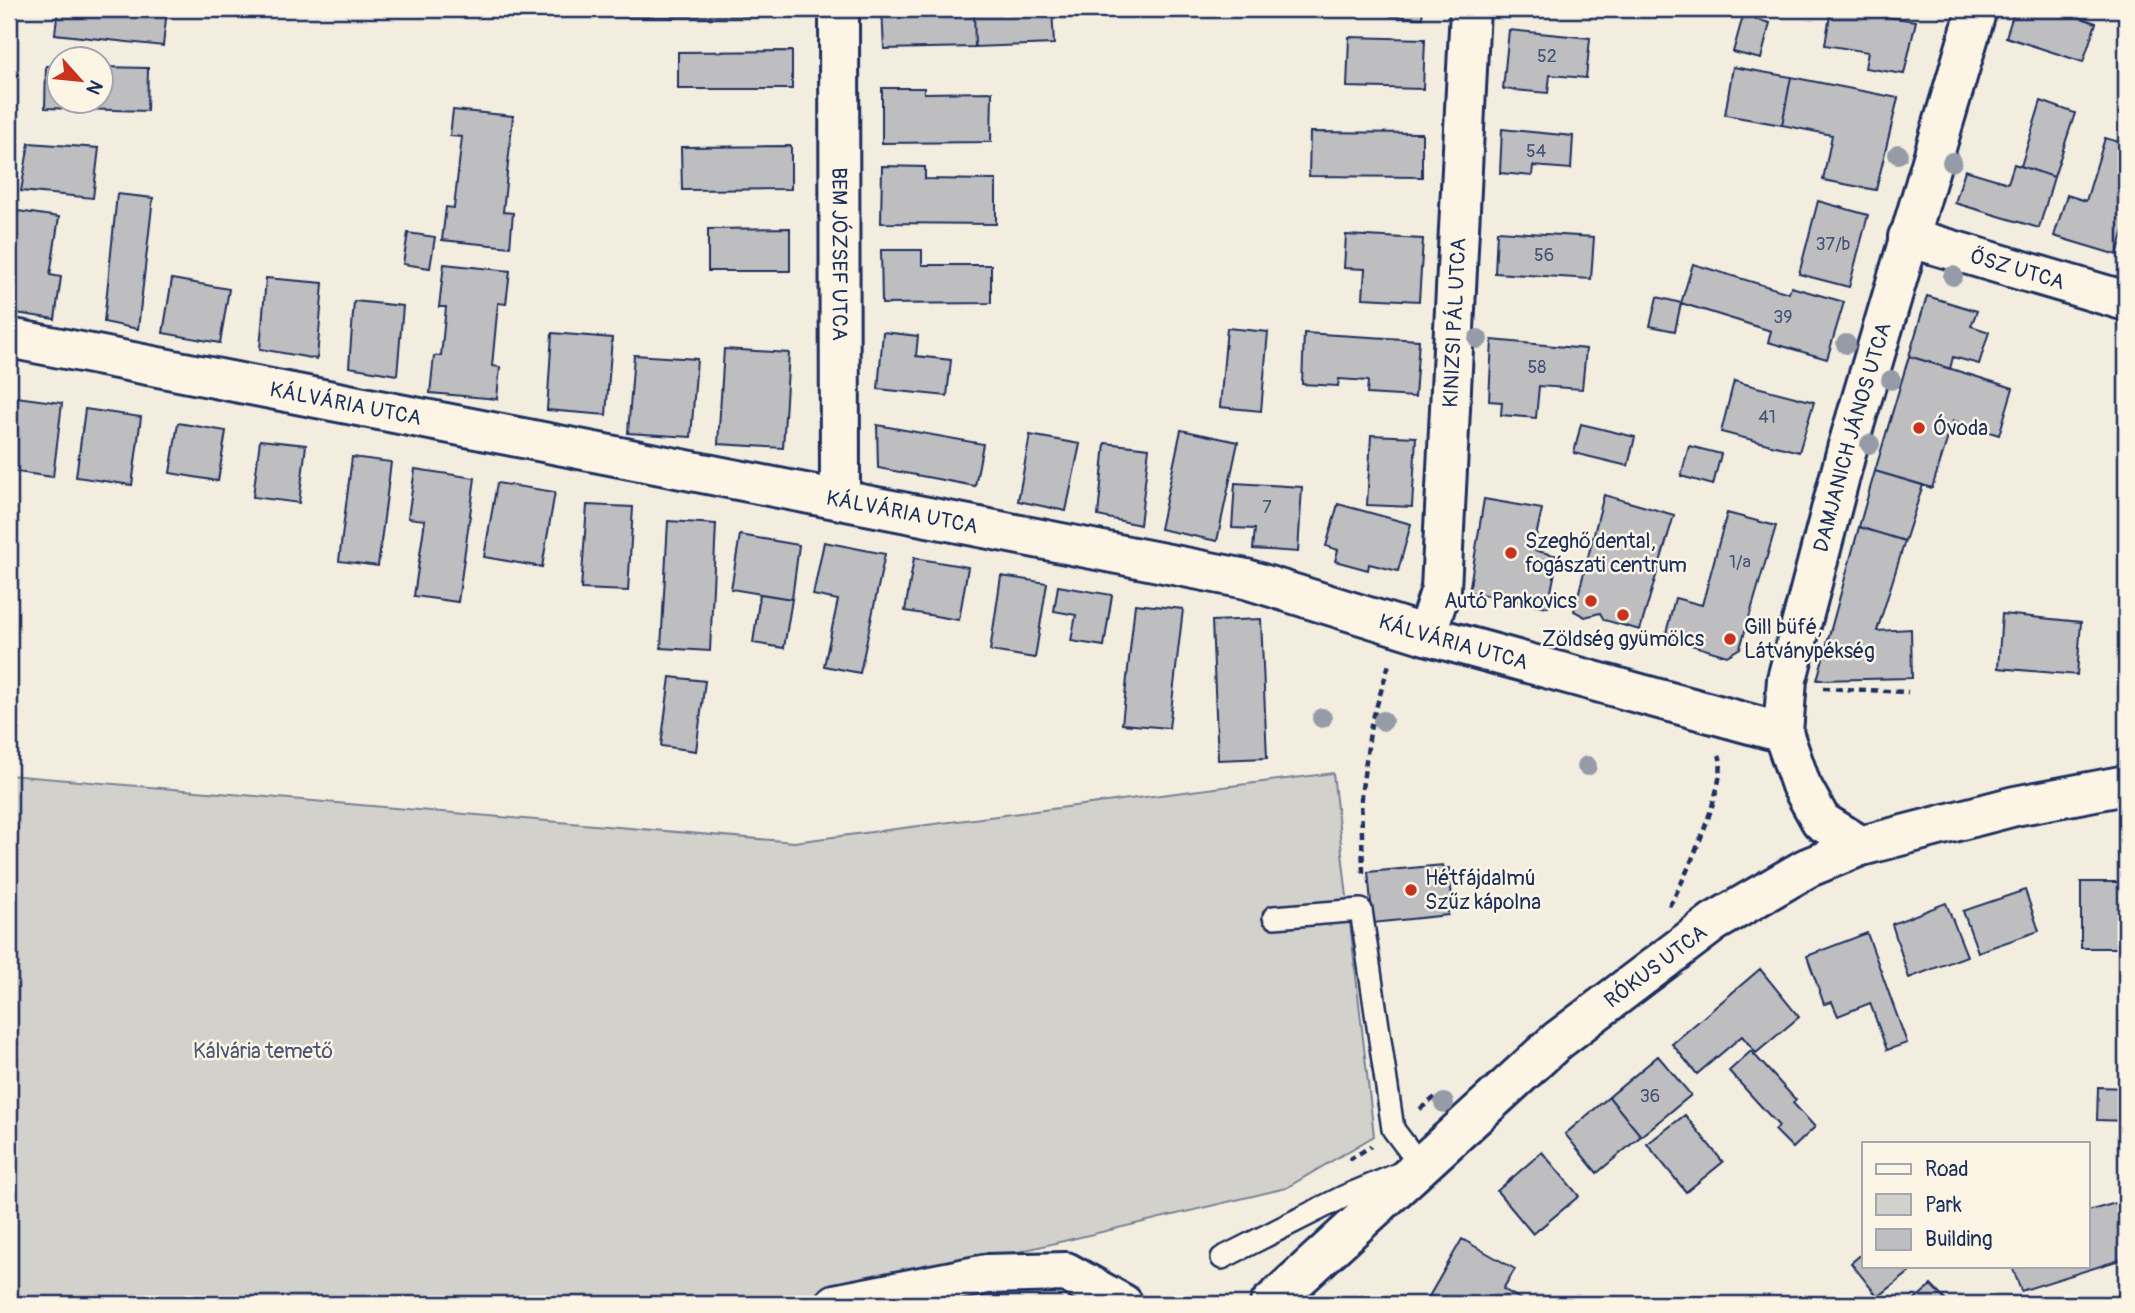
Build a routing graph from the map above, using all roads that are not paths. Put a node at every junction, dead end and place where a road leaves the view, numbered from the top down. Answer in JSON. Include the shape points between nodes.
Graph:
{"nodes":[{"id":1,"x":839,"y":9,"type":"edge"},
{"id":2,"x":1470,"y":9,"type":"edge"},
{"id":3,"x":1977,"y":9,"type":"edge"},
{"id":4,"x":1908,"y":237,"type":"junction"},
{"id":5,"x":2126,"y":301,"type":"edge"},
{"id":6,"x":9,"y":338,"type":"edge"},
{"id":7,"x":840,"y":500,"type":"junction"},
{"id":8,"x":1426,"y":635,"type":"junction"},
{"id":9,"x":1783,"y":733,"type":"junction"},
{"id":10,"x":2126,"y":785,"type":"edge"},
{"id":11,"x":1861,"y":846,"type":"junction"},
{"id":12,"x":1274,"y":917,"type":"dead end"},
{"id":13,"x":1420,"y":1165,"type":"junction"},
{"id":14,"x":1222,"y":1258,"type":"dead end"},
{"id":15,"x":835,"y":1304,"type":"edge"},
{"id":16,"x":1123,"y":1304,"type":"edge"},
{"id":17,"x":1270,"y":1304,"type":"edge"}],
"edges":[{"from":1,"to":7,"type":"street","name":"BEM JÓZSEF UTCA"},
{"from":2,"to":8,"type":"street","name":"KINIZSI PÁL UTCA","via":[[1441,589]]},
{"from":3,"to":4,"type":"street","name":"DAMJANICH JÁNOS UTCA"},
{"from":4,"to":5,"type":"street","name":"ŐSZ UTCA"},
{"from":4,"to":9,"type":"street","name":"DAMJANICH JÁNOS UTCA","via":[[1787,679]]},
{"from":6,"to":7,"type":"street","name":"KÁLVÁRIA UTCA"},
{"from":7,"to":8,"type":"street","name":"KÁLVÁRIA UTCA","via":[[1246,579]]},
{"from":8,"to":9,"type":"street","name":"KÁLVÁRIA UTCA"},
{"from":9,"to":11,"type":"street","name":"DAMJANICH JÁNOS UTCA","via":[[1801,785],[1821,821]]},
{"from":10,"to":11,"type":"street","name":"RÓKUS UTCA","via":[[2015,806]]},
{"from":11,"to":13,"type":"street","name":"RÓKUS UTCA","via":[[1807,868],[1714,922],[1557,1041]]},
{"from":12,"to":13,"type":"lane","via":[[1362,910],[1393,1129]]},
{"from":13,"to":14,"type":"lane","via":[[1343,1197]]},
{"from":13,"to":17,"type":"street","name":"RÓKUS UTCA"},
{"from":15,"to":16,"type":"street","via":[[987,1274],[1066,1272]]}]}
